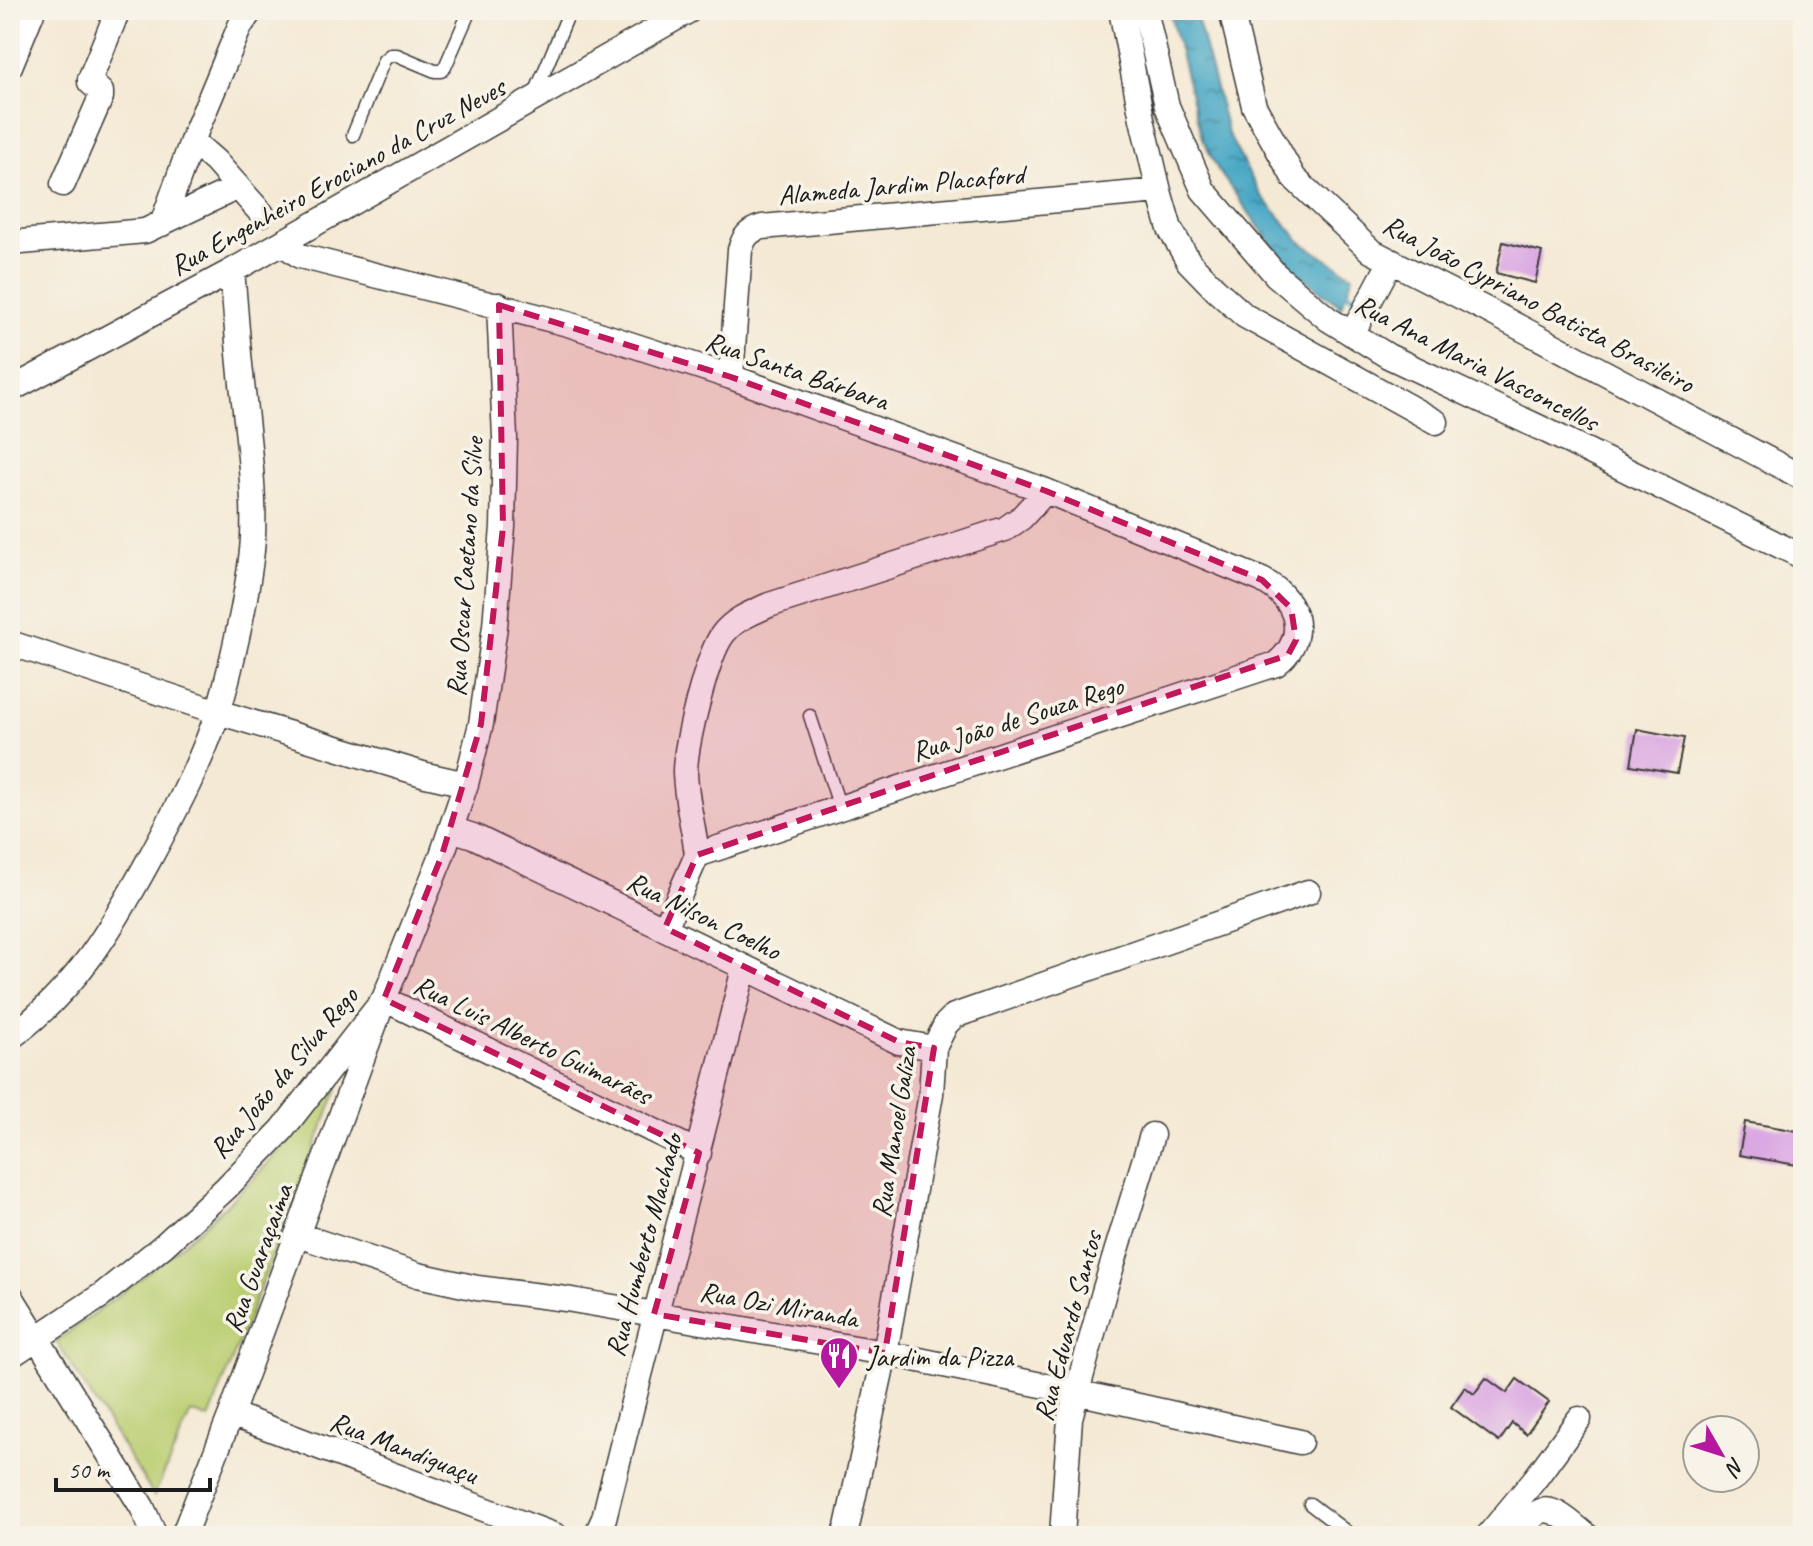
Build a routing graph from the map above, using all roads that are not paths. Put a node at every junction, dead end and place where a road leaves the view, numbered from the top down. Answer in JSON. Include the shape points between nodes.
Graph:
{"nodes":[{"id":1,"x":33,"y":10,"type":"edge"},
{"id":2,"x":118,"y":10,"type":"edge"},
{"id":3,"x":470,"y":10,"type":"edge"},
{"id":4,"x":570,"y":10,"type":"edge"},
{"id":5,"x":690,"y":10,"type":"edge"},
{"id":6,"x":1121,"y":10,"type":"edge"},
{"id":7,"x":1145,"y":10,"type":"edge"},
{"id":8,"x":1231,"y":10,"type":"edge"},
{"id":9,"x":240,"y":15,"type":"edge"},
{"id":10,"x":10,"y":66,"type":"edge"},
{"id":11,"x":532,"y":100,"type":"junction"},
{"id":12,"x":1167,"y":106,"type":"junction"},
{"id":13,"x":1141,"y":113,"type":"junction"},
{"id":14,"x":353,"y":135,"type":"dead end"},
{"id":15,"x":192,"y":141,"type":"junction"},
{"id":16,"x":63,"y":184,"type":"dead end"},
{"id":17,"x":238,"y":187,"type":"junction"},
{"id":18,"x":1159,"y":191,"type":"junction"},
{"id":19,"x":262,"y":214,"type":"dead end"},
{"id":20,"x":162,"y":224,"type":"junction"},
{"id":21,"x":10,"y":243,"type":"edge"},
{"id":22,"x":282,"y":243,"type":"junction"},
{"id":23,"x":1389,"y":264,"type":"junction"},
{"id":24,"x":232,"y":271,"type":"junction"},
{"id":25,"x":499,"y":305,"type":"junction"},
{"id":26,"x":1354,"y":332,"type":"junction"},
{"id":27,"x":731,"y":377,"type":"junction"},
{"id":28,"x":10,"y":390,"type":"edge"},
{"id":29,"x":1436,"y":422,"type":"dead end"},
{"id":30,"x":1803,"y":478,"type":"edge"},
{"id":31,"x":1046,"y":491,"type":"junction"},
{"id":32,"x":1803,"y":557,"type":"edge"},
{"id":33,"x":1279,"y":592,"type":"joint"},
{"id":34,"x":10,"y":643,"type":"edge"},
{"id":35,"x":218,"y":712,"type":"junction"},
{"id":36,"x":810,"y":716,"type":"dead end"},
{"id":37,"x":466,"y":784,"type":"junction"},
{"id":38,"x":840,"y":808,"type":"junction"},
{"id":39,"x":451,"y":829,"type":"junction"},
{"id":40,"x":697,"y":855,"type":"junction"},
{"id":41,"x":1308,"y":892,"type":"dead end"},
{"id":42,"x":665,"y":928,"type":"junction"},
{"id":43,"x":744,"y":968,"type":"junction"},
{"id":44,"x":384,"y":999,"type":"junction"},
{"id":45,"x":10,"y":1038,"type":"edge"},
{"id":46,"x":934,"y":1048,"type":"junction"},
{"id":47,"x":1152,"y":1135,"type":"dead end"},
{"id":48,"x":699,"y":1153,"type":"junction"},
{"id":49,"x":298,"y":1235,"type":"junction"},
{"id":50,"x":10,"y":1295,"type":"edge"},
{"id":51,"x":654,"y":1314,"type":"junction"},
{"id":52,"x":37,"y":1340,"type":"junction"},
{"id":53,"x":885,"y":1353,"type":"junction"},
{"id":54,"x":10,"y":1356,"type":"edge"},
{"id":55,"x":1076,"y":1392,"type":"junction"},
{"id":56,"x":231,"y":1414,"type":"junction"},
{"id":57,"x":1579,"y":1419,"type":"dead end"},
{"id":58,"x":1300,"y":1442,"type":"dead end"},
{"id":59,"x":1310,"y":1504,"type":"dead end"},
{"id":60,"x":155,"y":1536,"type":"edge"},
{"id":61,"x":183,"y":1536,"type":"edge"},
{"id":62,"x":556,"y":1536,"type":"edge"},
{"id":63,"x":596,"y":1536,"type":"edge"},
{"id":64,"x":845,"y":1536,"type":"edge"},
{"id":65,"x":1062,"y":1536,"type":"edge"},
{"id":66,"x":1352,"y":1536,"type":"edge"},
{"id":67,"x":1488,"y":1536,"type":"edge"},
{"id":68,"x":1518,"y":1536,"type":"edge"},
{"id":69,"x":1587,"y":1536,"type":"edge"}],
"edges":[{"from":1,"to":10,"type":"street"},
{"from":2,"to":16,"type":"street","via":[[90,79],[101,97]]},
{"from":3,"to":14,"type":"lane","via":[[441,71],[397,55],[384,60]]},
{"from":4,"to":11,"type":"lane"},
{"from":5,"to":11,"type":"street","name":"Rua Engenheiro Erociano da Cruz Neves"},
{"from":6,"to":13,"type":"street"},
{"from":7,"to":12,"type":"street","name":"Rua Ana Maria Vasconcellos"},
{"from":8,"to":23,"type":"street","name":"Rua João Cypriano Batista Brasileiro","via":[[1254,106],[1294,178]]},
{"from":9,"to":15,"type":"street"},
{"from":11,"to":22,"type":"street","name":"Rua Engenheiro Erociano da Cruz Neves"},
{"from":12,"to":13,"type":"street"},
{"from":12,"to":26,"type":"street","name":"Rua Ana Maria Vasconcellos","via":[[1203,190],[1276,275],[1328,319]]},
{"from":13,"to":18,"type":"street"},
{"from":15,"to":17,"type":"street"},
{"from":15,"to":20,"type":"street"},
{"from":17,"to":19,"type":"street"},
{"from":17,"to":20,"type":"street"},
{"from":18,"to":27,"type":"street","name":"Alameda Jardim Placaford","via":[[751,230],[740,250]]},
{"from":18,"to":29,"type":"street","via":[[1170,229],[1189,262],[1245,316]]},
{"from":20,"to":21,"type":"street","via":[[145,231]]},
{"from":22,"to":24,"type":"street","name":"Rua Engenheiro Erociano da Cruz Neves"},
{"from":22,"to":25,"type":"street","name":"Rua Santa Bárbara","via":[[300,256]]},
{"from":23,"to":26,"type":"street"},
{"from":23,"to":30,"type":"street","name":"Rua João Cypriano Batista Brasileiro"},
{"from":24,"to":28,"type":"street","name":"Rua Engenheiro Erociano da Cruz Neves"},
{"from":24,"to":35,"type":"street","via":[[252,475],[253,539]]},
{"from":25,"to":27,"type":"street","name":"Rua Santa Bárbara"},
{"from":25,"to":37,"type":"street","name":"Rua Oscar Caetano da Silve","via":[[503,527],[483,710]]},
{"from":26,"to":32,"type":"street","name":"Rua Ana Maria Vasconcellos","via":[[1388,356]]},
{"from":27,"to":31,"type":"street","name":"Rua Santa Bárbara"},
{"from":31,"to":33,"type":"street","name":"Rua Santa Bárbara","via":[[1262,580]]},
{"from":31,"to":40,"type":"street","via":[[1005,529],[769,605],[738,619],[722,635],[710,660],[686,751]]},
{"from":33,"to":38,"type":"street","name":"Rua João de Souza Rego","via":[[1291,608],[1296,640],[1276,664]]},
{"from":34,"to":35,"type":"street"},
{"from":35,"to":37,"type":"street"},
{"from":35,"to":45,"type":"street","via":[[171,819],[99,946],[66,988]]},
{"from":36,"to":38,"type":"lane"},
{"from":37,"to":39,"type":"street","name":"Rua Oscar Caetano da Silve"},
{"from":38,"to":40,"type":"street","name":"Rua João de Souza Rego"},
{"from":39,"to":42,"type":"street","name":"Rua Nilson Coelho"},
{"from":39,"to":44,"type":"street","name":"Rua João da Silva Rego"},
{"from":40,"to":42,"type":"street"},
{"from":41,"to":46,"type":"street","name":"Rua Manoel Galiza","via":[[954,1016]]},
{"from":42,"to":43,"type":"street","name":"Rua Nilson Coelho"},
{"from":43,"to":46,"type":"street","name":"Rua Nilson Coelho","via":[[899,1042]]},
{"from":43,"to":48,"type":"street","name":"Rua Humberto Machado"},
{"from":44,"to":48,"type":"street","name":"Rua Luis Alberto Guimarães"},
{"from":44,"to":49,"type":"street","name":"Rua Guaraçaíma"},
{"from":44,"to":52,"type":"street","name":"Rua João da Silva Rego","via":[[282,1130],[226,1188],[163,1246]]},
{"from":46,"to":53,"type":"street","name":"Rua Manoel Galiza","via":[[931,1094]]},
{"from":47,"to":55,"type":"street","name":"Rua Eduardo Santos"},
{"from":48,"to":51,"type":"street","name":"Rua Humberto Machado"},
{"from":49,"to":51,"type":"street","name":"Rua Ozi Miranda","via":[[418,1275]]},
{"from":49,"to":56,"type":"street","name":"Rua Guaraçaíma"},
{"from":50,"to":52,"type":"street"},
{"from":51,"to":53,"type":"street","name":"Rua Ozi Miranda"},
{"from":51,"to":63,"type":"street","name":"Rua Humberto Machado"},
{"from":52,"to":54,"type":"street","name":"Rua João da Silva Rego"},
{"from":52,"to":60,"type":"street"},
{"from":53,"to":55,"type":"street","name":"Rua Ozi Miranda"},
{"from":53,"to":64,"type":"street","name":"Rua Manoel Galiza"},
{"from":55,"to":58,"type":"street","name":"Rua Ozi Miranda"},
{"from":55,"to":65,"type":"street","name":"Rua Eduardo Santos","via":[[1067,1442]]},
{"from":56,"to":61,"type":"street","name":"Rua Guaraçaíma"},
{"from":56,"to":62,"type":"street","name":"Rua Mandiguaçu"},
{"from":57,"to":67,"type":"street"},
{"from":59,"to":66,"type":"lane"},
{"from":68,"to":69,"type":"street","via":[[1534,1516],[1549,1510]]}]}
